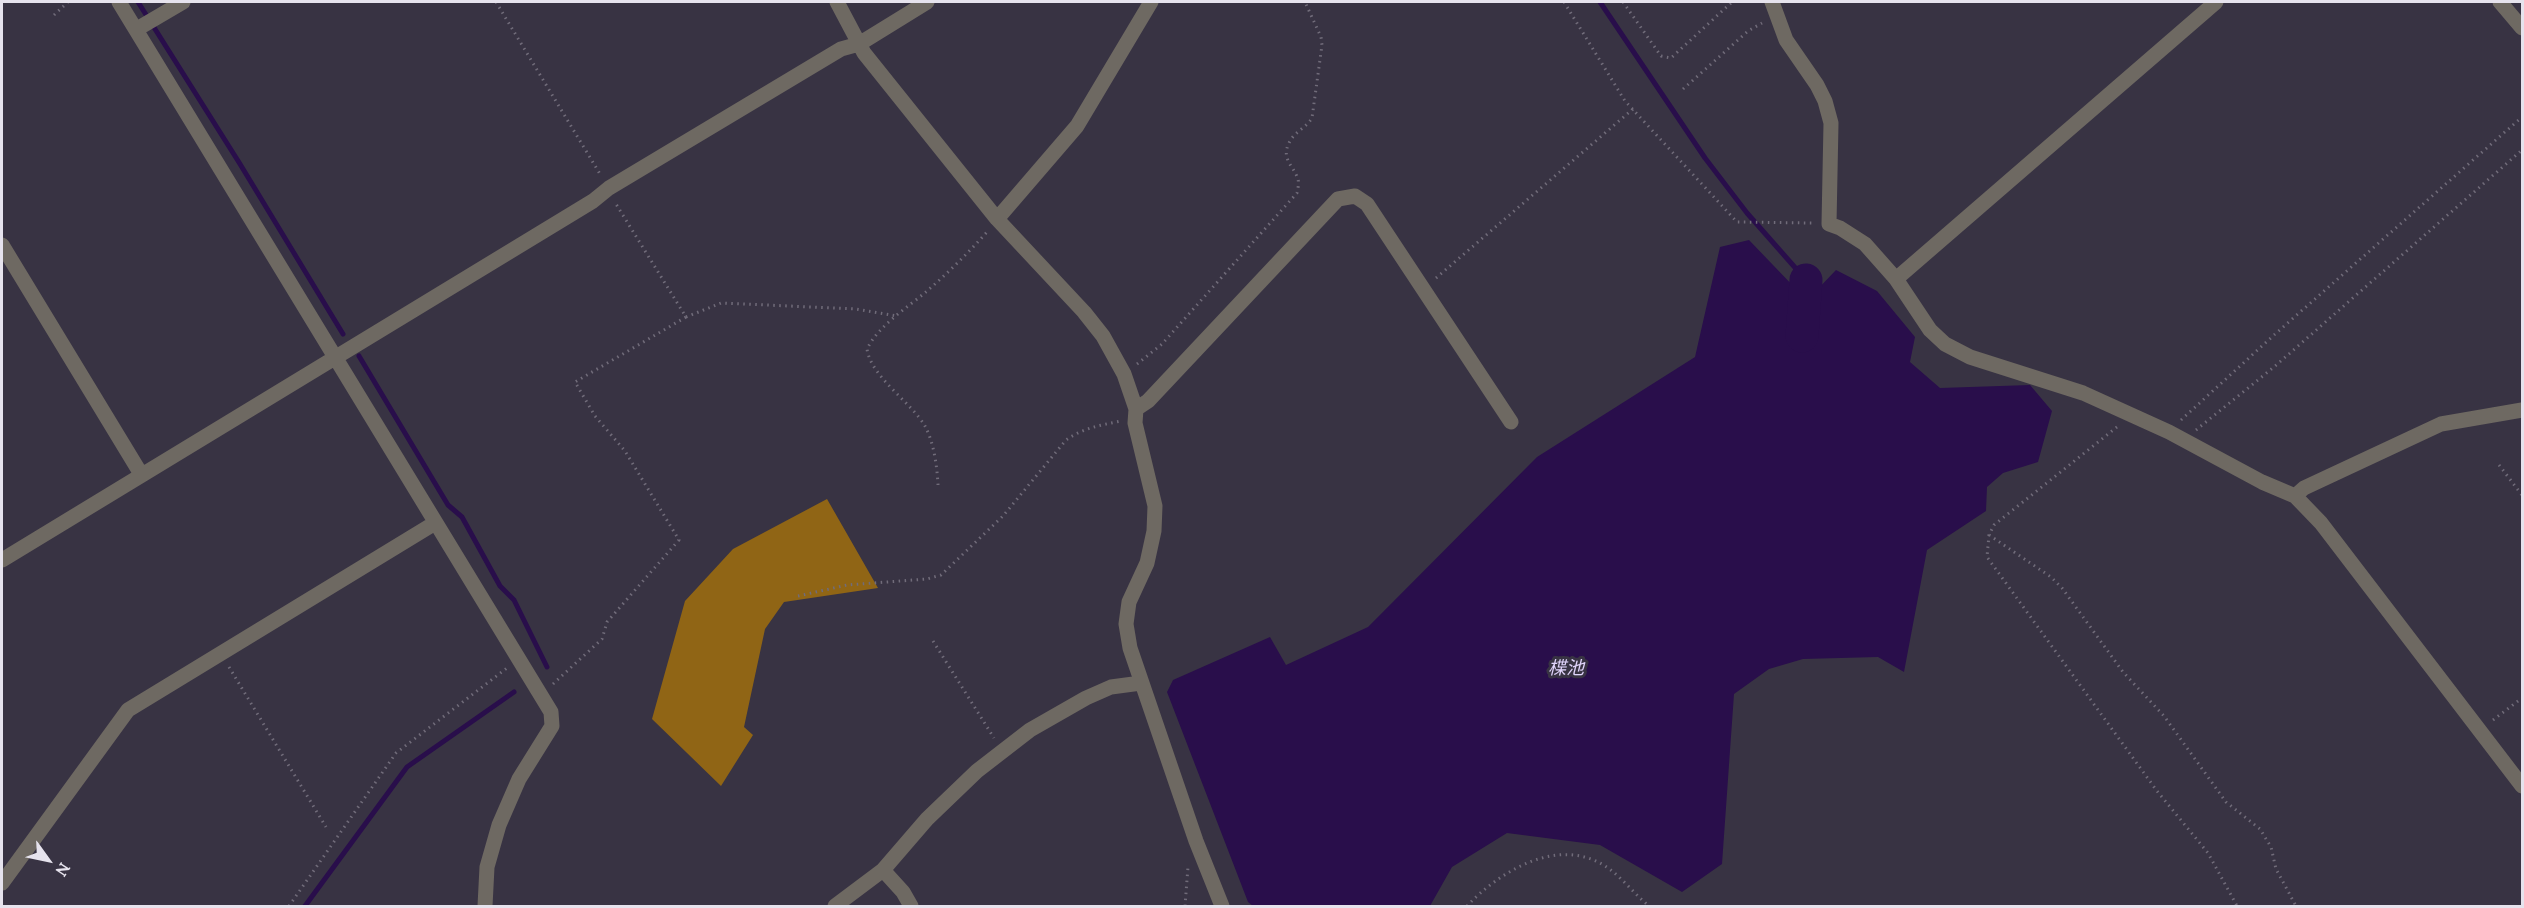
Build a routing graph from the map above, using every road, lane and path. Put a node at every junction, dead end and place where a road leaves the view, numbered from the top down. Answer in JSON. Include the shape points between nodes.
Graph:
{"nodes":[{"id":1,"x":68,"y":2,"type":"edge"},
{"id":2,"x":118,"y":2,"type":"edge"},
{"id":3,"x":183,"y":2,"type":"edge"},
{"id":4,"x":496,"y":2,"type":"edge"},
{"id":5,"x":837,"y":2,"type":"edge"},
{"id":6,"x":927,"y":2,"type":"edge"},
{"id":7,"x":1151,"y":2,"type":"edge"},
{"id":8,"x":1305,"y":2,"type":"edge"},
{"id":9,"x":1564,"y":2,"type":"edge"},
{"id":10,"x":1623,"y":2,"type":"edge"},
{"id":11,"x":1732,"y":2,"type":"edge"},
{"id":12,"x":2216,"y":2,"type":"edge"},
{"id":13,"x":2500,"y":2,"type":"edge"},
{"id":14,"x":1774,"y":8,"type":"edge"},
{"id":15,"x":54,"y":15,"type":"dead end"},
{"id":16,"x":148,"y":23,"type":"junction"},
{"id":17,"x":2523,"y":28,"type":"edge"},
{"id":18,"x":859,"y":44,"type":"junction"},
{"id":19,"x":1683,"y":89,"type":"dead end"},
{"id":20,"x":1633,"y":109,"type":"junction"},
{"id":21,"x":2523,"y":117,"type":"edge"},
{"id":22,"x":2523,"y":150,"type":"edge"},
{"id":23,"x":609,"y":188,"type":"junction"},
{"id":24,"x":997,"y":219,"type":"junction"},
{"id":25,"x":1829,"y":224,"type":"junction"},
{"id":26,"x":2,"y":245,"type":"edge"},
{"id":27,"x":1896,"y":279,"type":"junction"},
{"id":28,"x":1423,"y":289,"type":"junction"},
{"id":29,"x":687,"y":316,"type":"junction"},
{"id":30,"x":897,"y":316,"type":"junction"},
{"id":31,"x":335,"y":357,"type":"junction"},
{"id":32,"x":1124,"y":374,"type":"junction"},
{"id":33,"x":2523,"y":410,"type":"edge"},
{"id":34,"x":1136,"y":413,"type":"junction"},
{"id":35,"x":2129,"y":416,"type":"junction"},
{"id":36,"x":1511,"y":422,"type":"dead end"},
{"id":37,"x":2169,"y":432,"type":"junction"},
{"id":38,"x":2183,"y":441,"type":"junction"},
{"id":39,"x":2499,"y":465,"type":"dead end"},
{"id":40,"x":141,"y":474,"type":"junction"},
{"id":41,"x":938,"y":485,"type":"dead end"},
{"id":42,"x":2523,"y":495,"type":"edge"},
{"id":43,"x":2295,"y":496,"type":"junction"},
{"id":44,"x":435,"y":523,"type":"junction"},
{"id":45,"x":1989,"y":535,"type":"junction"},
{"id":46,"x":2,"y":560,"type":"edge"},
{"id":47,"x":798,"y":597,"type":"dead end"},
{"id":48,"x":933,"y":641,"type":"dead end"},
{"id":49,"x":221,"y":654,"type":"junction"},
{"id":50,"x":518,"y":659,"type":"junction"},
{"id":51,"x":1141,"y":683,"type":"junction"},
{"id":52,"x":540,"y":694,"type":"junction"},
{"id":53,"x":2523,"y":698,"type":"edge"},
{"id":54,"x":2480,"y":731,"type":"junction"},
{"id":55,"x":1003,"y":751,"type":"junction"},
{"id":56,"x":2523,"y":786,"type":"edge"},
{"id":57,"x":326,"y":827,"type":"dead end"},
{"id":58,"x":1196,"y":841,"type":"junction"},
{"id":59,"x":883,"y":870,"type":"junction"},
{"id":60,"x":2,"y":883,"type":"edge"},
{"id":61,"x":289,"y":906,"type":"edge"},
{"id":62,"x":485,"y":906,"type":"edge"},
{"id":63,"x":835,"y":906,"type":"edge"},
{"id":64,"x":911,"y":906,"type":"edge"},
{"id":65,"x":1185,"y":906,"type":"edge"},
{"id":66,"x":1222,"y":906,"type":"edge"},
{"id":67,"x":1467,"y":906,"type":"edge"},
{"id":68,"x":1648,"y":906,"type":"edge"},
{"id":69,"x":2237,"y":906,"type":"edge"},
{"id":70,"x":2296,"y":906,"type":"edge"}],
"edges":[{"from":1,"to":15,"type":"path"},
{"from":2,"to":16,"type":"street"},
{"from":3,"to":16,"type":"street"},
{"from":4,"to":23,"type":"path"},
{"from":5,"to":18,"type":"street"},
{"from":6,"to":18,"type":"street"},
{"from":7,"to":24,"type":"street","via":[[1077,126]]},
{"from":8,"to":32,"type":"path","via":[[1322,45],[1312,118],[1288,143],[1286,153],[1298,180],[1297,194],[1161,344]]},
{"from":9,"to":20,"type":"path"},
{"from":10,"to":11,"type":"path","via":[[1661,56],[1671,58]]},
{"from":12,"to":27,"type":"street"},
{"from":13,"to":17,"type":"street"},
{"from":14,"to":19,"type":"path"},
{"from":14,"to":25,"type":"street","via":[[1786,40],[1817,85],[1831,123]]},
{"from":16,"to":31,"type":"street"},
{"from":18,"to":23,"type":"street","via":[[841,49]]},
{"from":18,"to":24,"type":"street"},
{"from":20,"to":25,"type":"path","via":[[1737,222]]},
{"from":20,"to":28,"type":"path"},
{"from":21,"to":37,"type":"path"},
{"from":22,"to":38,"type":"path"},
{"from":23,"to":29,"type":"path"},
{"from":23,"to":31,"type":"street"},
{"from":24,"to":30,"type":"path","via":[[965,256]]},
{"from":24,"to":32,"type":"street","via":[[1084,312]]},
{"from":25,"to":27,"type":"street","via":[[1865,244]]},
{"from":26,"to":40,"type":"street"},
{"from":27,"to":35,"type":"street","via":[[1930,330],[1945,344],[1970,357],[2084,393]]},
{"from":28,"to":34,"type":"street","via":[[1367,204],[1355,196],[1338,199]]},
{"from":28,"to":36,"type":"street"},
{"from":29,"to":30,"type":"path","via":[[721,303],[856,309]]},
{"from":29,"to":52,"type":"path","via":[[575,382],[595,416],[625,451],[679,540],[607,622],[602,639]]},
{"from":30,"to":41,"type":"path","via":[[871,341],[868,356],[924,425]]},
{"from":31,"to":40,"type":"street"},
{"from":31,"to":44,"type":"street"},
{"from":32,"to":34,"type":"street"},
{"from":33,"to":43,"type":"street","via":[[2441,424],[2304,488]]},
{"from":34,"to":47,"type":"path","via":[[1077,432],[1066,440],[1003,516],[941,575],[847,585]]},
{"from":34,"to":51,"type":"street","via":[[1155,506],[1147,562],[1129,602],[1126,624]]},
{"from":35,"to":37,"type":"street"},
{"from":35,"to":45,"type":"path","via":[[2005,514]]},
{"from":37,"to":38,"type":"street"},
{"from":38,"to":43,"type":"street"},
{"from":39,"to":42,"type":"path"},
{"from":40,"to":46,"type":"street"},
{"from":43,"to":54,"type":"street","via":[[2321,523]]},
{"from":44,"to":49,"type":"street"},
{"from":44,"to":50,"type":"street"},
{"from":45,"to":69,"type":"path","via":[[1987,557],[2157,791],[2208,853]]},
{"from":45,"to":70,"type":"path","via":[[2062,588],[2122,672],[2164,716],[2226,802],[2260,829]]},
{"from":48,"to":55,"type":"path"},
{"from":49,"to":57,"type":"path"},
{"from":49,"to":60,"type":"street","via":[[128,710]]},
{"from":50,"to":52,"type":"street"},
{"from":50,"to":61,"type":"path","via":[[396,753]]},
{"from":51,"to":55,"type":"street","via":[[1111,687],[1086,698],[1030,730]]},
{"from":51,"to":58,"type":"street"},
{"from":52,"to":62,"type":"street","via":[[551,712],[552,726],[519,779],[499,825],[487,867]]},
{"from":53,"to":54,"type":"path"},
{"from":54,"to":56,"type":"street"},
{"from":55,"to":59,"type":"street","via":[[927,819]]},
{"from":58,"to":65,"type":"path","via":[[1190,846]]},
{"from":58,"to":66,"type":"street"},
{"from":59,"to":63,"type":"street"},
{"from":59,"to":64,"type":"street"},
{"from":67,"to":68,"type":"path","via":[[1503,876],[1527,863],[1570,854],[1581,854],[1603,865]]}]}
